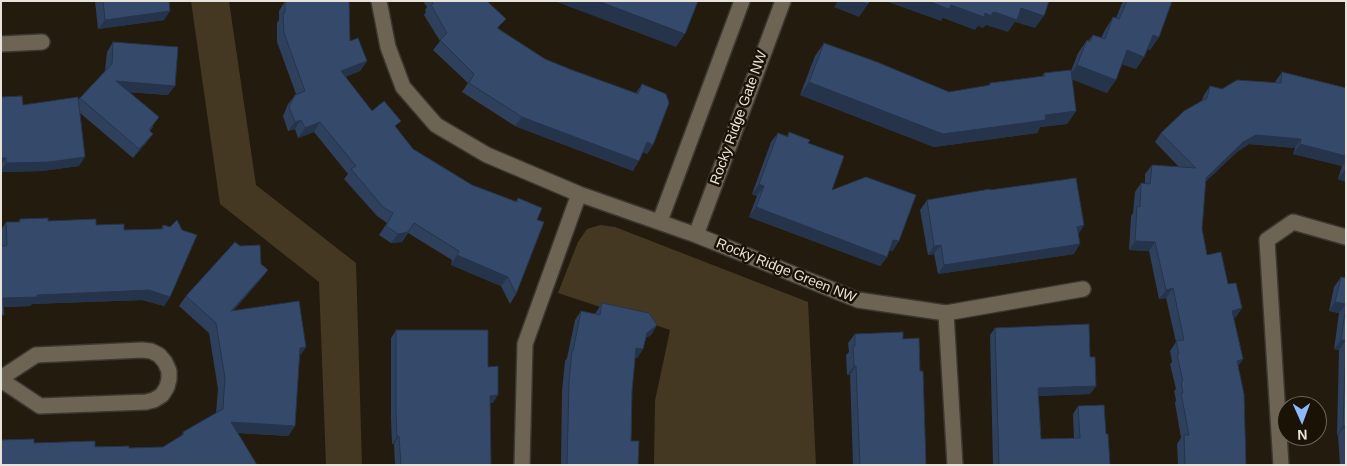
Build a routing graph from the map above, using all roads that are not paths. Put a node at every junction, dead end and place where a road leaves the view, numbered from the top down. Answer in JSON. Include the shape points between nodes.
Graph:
{"nodes":[{"id":1,"x":379,"y":1,"type":"edge"},
{"id":2,"x":742,"y":1,"type":"edge"},
{"id":3,"x":783,"y":1,"type":"edge"},
{"id":4,"x":42,"y":42,"type":"dead end"},
{"id":5,"x":1,"y":44,"type":"edge"},
{"id":6,"x":579,"y":194,"type":"junction"},
{"id":7,"x":660,"y":221,"type":"junction"},
{"id":8,"x":696,"y":235,"type":"junction"},
{"id":9,"x":1346,"y":237,"type":"edge"},
{"id":10,"x":1083,"y":288,"type":"dead end"},
{"id":11,"x":946,"y":313,"type":"junction"},
{"id":12,"x":1,"y":379,"type":"edge"},
{"id":13,"x":522,"y":465,"type":"edge"},
{"id":14,"x":955,"y":465,"type":"edge"},
{"id":15,"x":1281,"y":465,"type":"edge"}],
"edges":[{"from":1,"to":6,"type":"street","name":"Rocky Ridge Green NW","via":[[388,47],[403,87],[436,125],[487,155]]},
{"from":2,"to":7,"type":"street"},
{"from":3,"to":8,"type":"street","name":"Rocky Ridge Gate NW"},
{"from":4,"to":5,"type":"street"},
{"from":6,"to":7,"type":"street","name":"Rocky Ridge Green NW"},
{"from":6,"to":13,"type":"street","via":[[525,344]]},
{"from":7,"to":8,"type":"street","name":"Rocky Ridge Green NW"},
{"from":8,"to":11,"type":"street","name":"Rocky Ridge Green NW","via":[[858,300]]},
{"from":9,"to":15,"type":"street","via":[[1293,222],[1267,240]]},
{"from":10,"to":11,"type":"street","name":"Rocky Ridge Green NW"},
{"from":11,"to":14,"type":"street"},
{"from":12,"to":12,"type":"street","via":[[40,406],[146,402],[162,395],[167,387],[169,370],[165,362],[151,351],[36,355]]}]}
